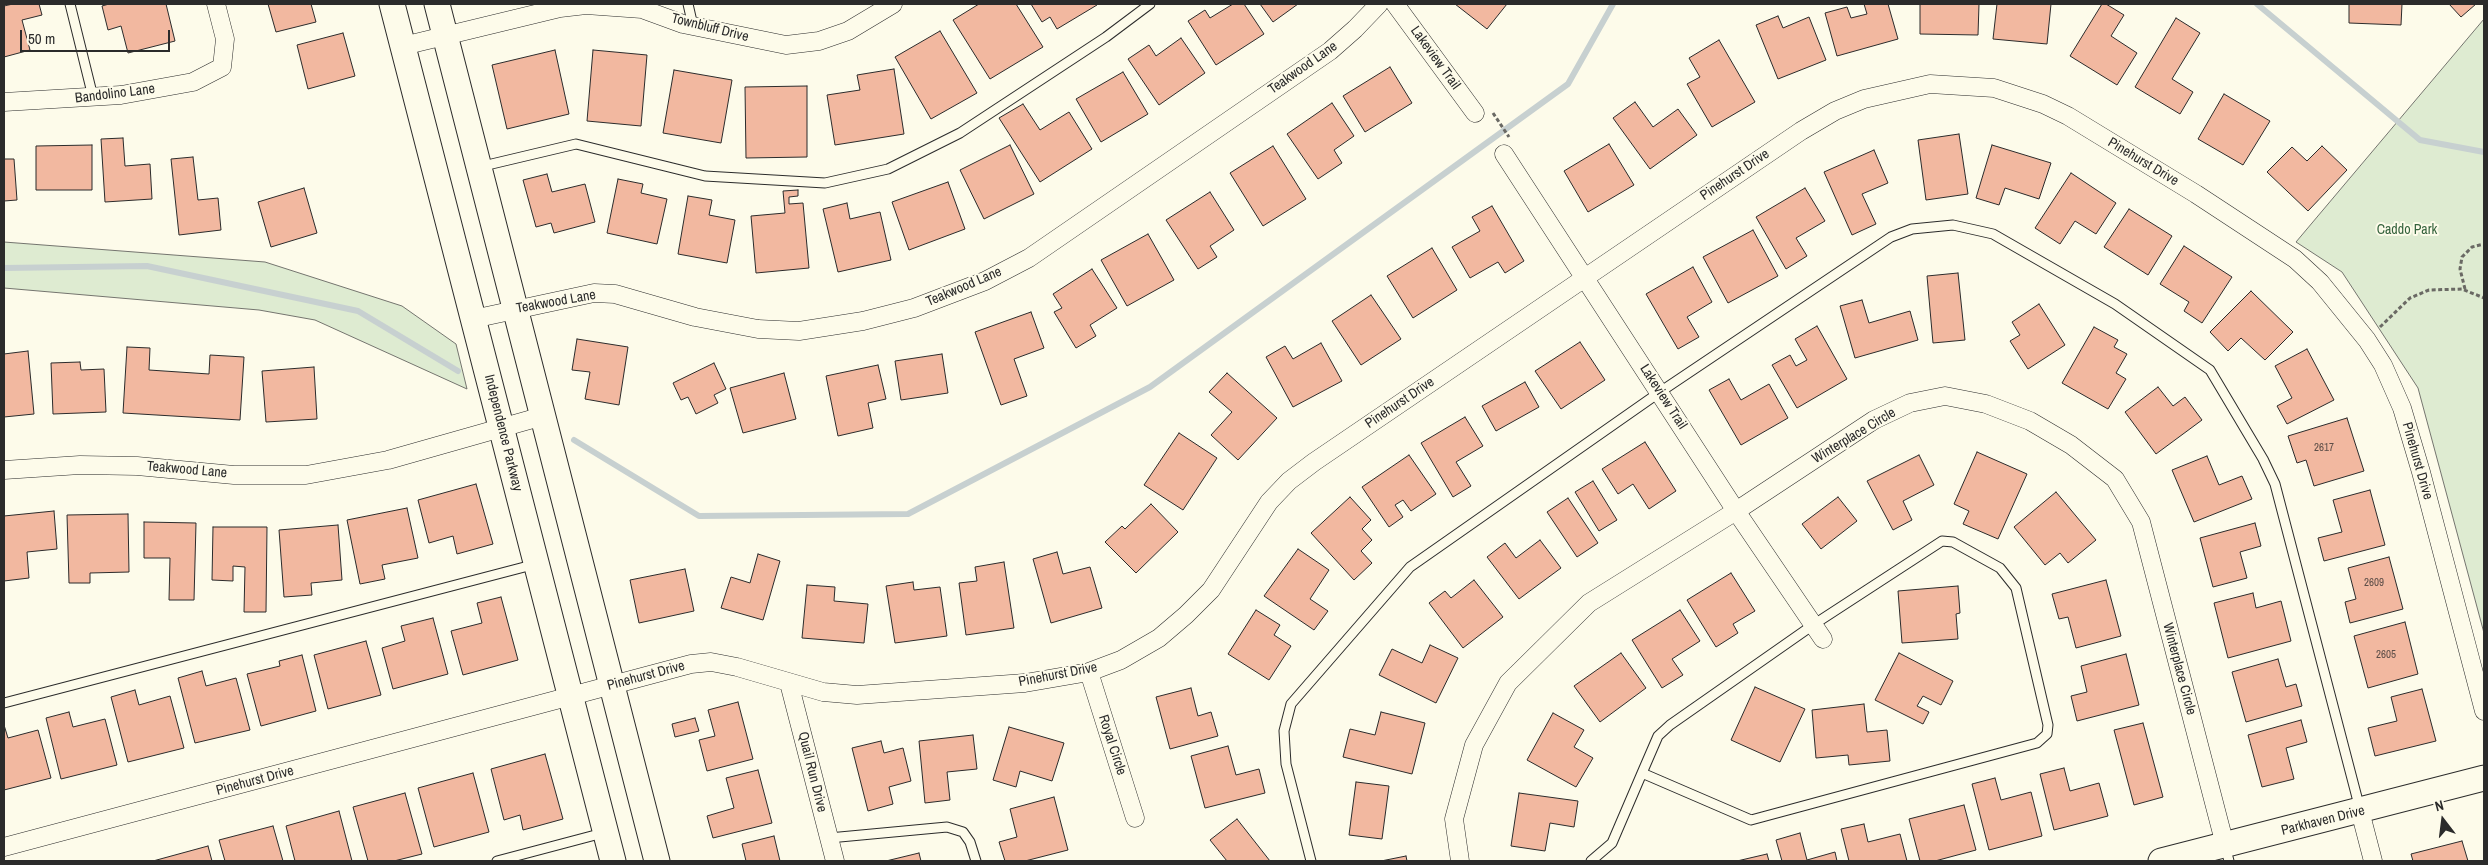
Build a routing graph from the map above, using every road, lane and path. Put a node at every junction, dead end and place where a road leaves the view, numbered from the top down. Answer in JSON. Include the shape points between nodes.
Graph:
{"nodes":[{"id":1,"x":70,"y":4,"type":"edge"},
{"id":2,"x":216,"y":4,"type":"edge"},
{"id":3,"x":392,"y":4,"type":"edge"},
{"id":4,"x":437,"y":4,"type":"edge"},
{"id":5,"x":688,"y":4,"type":"edge"},
{"id":6,"x":893,"y":4,"type":"edge"},
{"id":7,"x":1150,"y":4,"type":"edge"},
{"id":8,"x":1379,"y":4,"type":"edge"},
{"id":9,"x":1396,"y":4,"type":"edge"},
{"id":10,"x":617,"y":5,"type":"edge"},
{"id":11,"x":693,"y":26,"type":"junction"},
{"id":12,"x":446,"y":36,"type":"junction"},
{"id":13,"x":403,"y":46,"type":"junction"},
{"id":14,"x":93,"y":97,"type":"junction"},
{"id":15,"x":4,"y":102,"type":"edge"},
{"id":16,"x":1481,"y":109,"type":"joint"},
{"id":17,"x":1508,"y":147,"type":"joint"},
{"id":18,"x":479,"y":167,"type":"junction"},
{"id":19,"x":2484,"y":244,"type":"edge"},
{"id":20,"x":1585,"y":277,"type":"junction"},
{"id":21,"x":2466,"y":290,"type":"junction"},
{"id":22,"x":2484,"y":298,"type":"edge"},
{"id":23,"x":515,"y":308,"type":"junction"},
{"id":24,"x":473,"y":319,"type":"junction"},
{"id":25,"x":2378,"y":329,"type":"dead end"},
{"id":26,"x":1660,"y":392,"type":"junction"},
{"id":27,"x":543,"y":416,"type":"junction"},
{"id":28,"x":501,"y":428,"type":"junction"},
{"id":29,"x":4,"y":470,"type":"edge"},
{"id":30,"x":1736,"y":511,"type":"junction"},
{"id":31,"x":536,"y":564,"type":"junction"},
{"id":32,"x":1818,"y":632,"type":"junction"},
{"id":33,"x":1089,"y":672,"type":"junction"},
{"id":34,"x":789,"y":683,"type":"junction"},
{"id":35,"x":612,"y":686,"type":"junction"},
{"id":36,"x":571,"y":697,"type":"junction"},
{"id":37,"x":4,"y":703,"type":"edge"},
{"id":38,"x":2484,"y":711,"type":"edge"},
{"id":39,"x":1642,"y":773,"type":"junction"},
{"id":40,"x":2484,"y":778,"type":"edge"},
{"id":41,"x":2360,"y":811,"type":"junction"},
{"id":42,"x":1135,"y":818,"type":"dead end"},
{"id":43,"x":606,"y":833,"type":"junction"},
{"id":44,"x":829,"y":838,"type":"junction"},
{"id":45,"x":4,"y":847,"type":"edge"},
{"id":46,"x":2227,"y":853,"type":"edge"},
{"id":47,"x":497,"y":861,"type":"edge"},
{"id":48,"x":613,"y":861,"type":"edge"},
{"id":49,"x":657,"y":861,"type":"edge"},
{"id":50,"x":835,"y":861,"type":"edge"},
{"id":51,"x":976,"y":861,"type":"edge"},
{"id":52,"x":1311,"y":861,"type":"edge"},
{"id":53,"x":1460,"y":861,"type":"edge"},
{"id":54,"x":1591,"y":861,"type":"edge"},
{"id":55,"x":2162,"y":861,"type":"edge"},
{"id":56,"x":2373,"y":861,"type":"edge"}],
"edges":[{"from":1,"to":14,"type":"lane"},
{"from":2,"to":14,"type":"street","name":"Bandolino Lane","via":[[225,39],[222,67],[193,82]]},
{"from":3,"to":13,"type":"main road","name":"Independence Parkway"},
{"from":4,"to":12,"type":"main road"},
{"from":5,"to":11,"type":"lane"},
{"from":6,"to":11,"type":"street","name":"Townbluff Drive","via":[[848,31],[819,41],[786,45]]},
{"from":7,"to":18,"type":"lane","via":[[1106,37],[960,133],[888,169],[825,183],[705,176],[576,144]]},
{"from":8,"to":23,"type":"street","name":"Teakwood Lane","via":[[1330,50],[1029,258],[985,281],[914,308],[863,321],[799,331],[758,329],[695,317],[615,294],[594,293]]},
{"from":9,"to":16,"type":"street","name":"Lakeview Trail"},
{"from":10,"to":11,"type":"street","name":"Townbluff Drive","via":[[642,9]]},
{"from":10,"to":12,"type":"street","name":"Townbluff Drive","via":[[560,8]]},
{"from":12,"to":13,"type":"street","name":"Townbluff Drive"},
{"from":12,"to":18,"type":"main road"},
{"from":13,"to":24,"type":"main road","name":"Independence Parkway"},
{"from":14,"to":15,"type":"street","name":"Bandolino Lane"},
{"from":16,"to":17,"type":"path"},
{"from":17,"to":20,"type":"street","name":"Lakeview Trail"},
{"from":18,"to":23,"type":"main road"},
{"from":19,"to":21,"type":"path","via":[[2472,247],[2462,257],[2460,269]]},
{"from":20,"to":26,"type":"street","name":"Lakeview Trail"},
{"from":20,"to":33,"type":"street","name":"Pinehurst Drive","via":[[1289,481],[1256,518],[1211,590],[1186,616],[1159,638],[1121,660]]},
{"from":20,"to":38,"type":"street","name":"Pinehurst Drive","via":[[1801,131],[1864,99],[1930,84],[1963,84],[1994,88],[2068,116],[2295,259],[2320,282],[2367,340],[2383,365],[2402,408]]},
{"from":21,"to":22,"type":"path"},
{"from":21,"to":25,"type":"path","via":[[2440,288],[2418,293]]},
{"from":23,"to":24,"type":"street","name":"Teakwood Lane"},
{"from":23,"to":27,"type":"main road"},
{"from":24,"to":28,"type":"main road","name":"Independence Parkway"},
{"from":26,"to":30,"type":"street","name":"Lakeview Trail"},
{"from":26,"to":41,"type":"lane","via":[[1890,237],[1912,229],[1952,225],[1993,234],[2115,304],[2210,370],[2263,459],[2275,484]]},
{"from":26,"to":52,"type":"lane","via":[[1410,567],[1291,704],[1284,731],[1286,764]]},
{"from":27,"to":28,"type":"street","name":"Teakwood Lane"},
{"from":27,"to":35,"type":"main road"},
{"from":28,"to":29,"type":"street","name":"Teakwood Lane","via":[[388,460],[306,475],[234,475],[80,464]]},
{"from":28,"to":31,"type":"main road","name":"Independence Parkway"},
{"from":30,"to":32,"type":"street","name":"Lakeview Trail"},
{"from":30,"to":46,"type":"street","name":"Winterplace Circle","via":[[1874,420],[1910,403],[1945,396],[1986,404],[2030,421],[2071,446],[2115,478],[2141,522]]},
{"from":30,"to":53,"type":"street","name":"Winterplace Circle","via":[[1589,603],[1508,683],[1474,744],[1454,819]]},
{"from":31,"to":36,"type":"main road","name":"Independence Parkway"},
{"from":31,"to":37,"type":"lane"},
{"from":32,"to":39,"type":"lane","via":[[1670,725],[1658,736]]},
{"from":32,"to":39,"type":"lane","via":[[1942,541],[1953,542],[2000,568],[2016,588],[2048,725],[2047,734],[2022,747],[1751,820]]},
{"from":33,"to":34,"type":"street","name":"Pinehurst Drive","via":[[1025,683],[888,695],[823,692]]},
{"from":33,"to":42,"type":"street","name":"Royal Circle"},
{"from":34,"to":35,"type":"street","name":"Pinehurst Drive","via":[[737,666],[711,662],[691,664]]},
{"from":34,"to":44,"type":"street","name":"Quail Run Drive"},
{"from":35,"to":36,"type":"street","name":"Pinehurst Drive"},
{"from":35,"to":49,"type":"main road"},
{"from":36,"to":43,"type":"main road","name":"Independence Parkway"},
{"from":36,"to":45,"type":"street","name":"Pinehurst Drive"},
{"from":39,"to":54,"type":"lane","via":[[1612,843]]},
{"from":40,"to":41,"type":"main road","name":"Parkhaven Drive"},
{"from":41,"to":46,"type":"main road","name":"Parkhaven Drive"},
{"from":41,"to":56,"type":"street"},
{"from":43,"to":47,"type":"lane"},
{"from":43,"to":48,"type":"main road","name":"Independence Parkway"},
{"from":44,"to":50,"type":"street","name":"Quail Run Drive"},
{"from":44,"to":51,"type":"lane","via":[[947,827],[963,832]]},
{"from":46,"to":55,"type":"main road","name":"Parkhaven Drive"}]}
